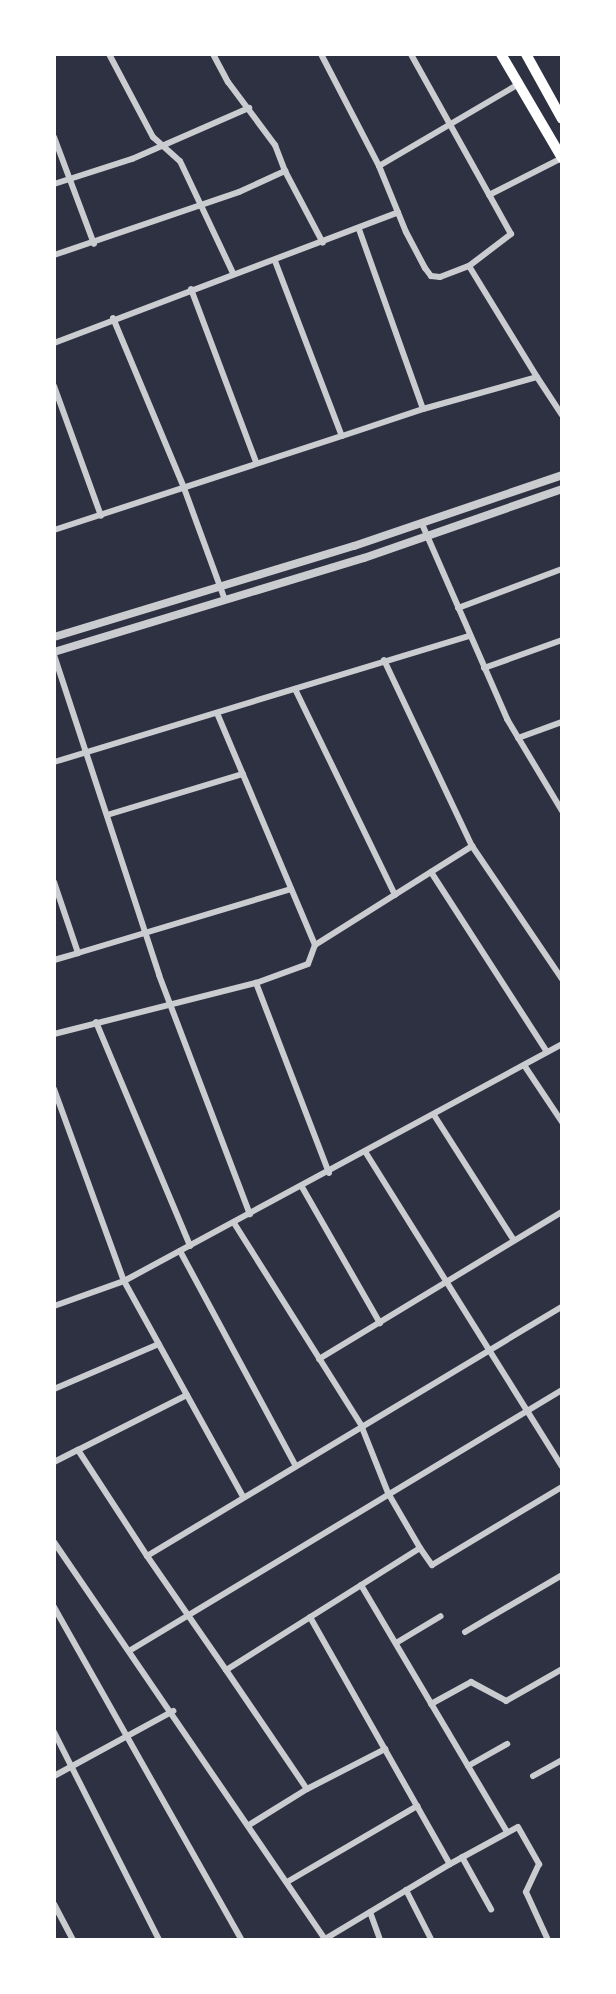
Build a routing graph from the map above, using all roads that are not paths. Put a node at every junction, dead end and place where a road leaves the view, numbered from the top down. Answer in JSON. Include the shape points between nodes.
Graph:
{"nodes":[{"id":1,"x":109,"y":54,"type":"edge"},
{"id":2,"x":213,"y":54,"type":"edge"},
{"id":3,"x":321,"y":54,"type":"edge"},
{"id":4,"x":411,"y":54,"type":"edge"},
{"id":5,"x":501,"y":54,"type":"edge"},
{"id":6,"x":526,"y":54,"type":"edge"},
{"id":7,"x":519,"y":84,"type":"junction"},
{"id":8,"x":558,"y":104,"type":"edge"},
{"id":9,"x":249,"y":108,"type":"junction"},
{"id":10,"x":562,"y":119,"type":"edge"},
{"id":11,"x":451,"y":124,"type":"junction"},
{"id":12,"x":54,"y":137,"type":"edge"},
{"id":13,"x":166,"y":146,"type":"junction"},
{"id":14,"x":562,"y":158,"type":"edge"},
{"id":15,"x":379,"y":166,"type":"junction"},
{"id":16,"x":285,"y":171,"type":"junction"},
{"id":17,"x":72,"y":179,"type":"junction"},
{"id":18,"x":54,"y":184,"type":"edge"},
{"id":19,"x":489,"y":195,"type":"junction"},
{"id":20,"x":204,"y":203,"type":"junction"},
{"id":21,"x":398,"y":212,"type":"junction"},
{"id":22,"x":359,"y":229,"type":"junction"},
{"id":23,"x":323,"y":243,"type":"junction"},
{"id":24,"x":94,"y":244,"type":"junction"},
{"id":25,"x":54,"y":255,"type":"edge"},
{"id":26,"x":275,"y":261,"type":"junction"},
{"id":27,"x":469,"y":266,"type":"junction"},
{"id":28,"x":233,"y":273,"type":"junction"},
{"id":29,"x":191,"y":289,"type":"junction"},
{"id":30,"x":113,"y":318,"type":"junction"},
{"id":31,"x":54,"y":343,"type":"edge"},
{"id":32,"x":537,"y":377,"type":"junction"},
{"id":33,"x":54,"y":386,"type":"edge"},
{"id":34,"x":423,"y":409,"type":"junction"},
{"id":35,"x":562,"y":415,"type":"edge"},
{"id":36,"x":342,"y":436,"type":"junction"},
{"id":37,"x":256,"y":462,"type":"junction"},
{"id":38,"x":562,"y":475,"type":"edge"},
{"id":39,"x":184,"y":488,"type":"junction"},
{"id":40,"x":562,"y":489,"type":"edge"},
{"id":41,"x":101,"y":516,"type":"junction"},
{"id":42,"x":422,"y":524,"type":"junction"},
{"id":43,"x":54,"y":530,"type":"edge"},
{"id":44,"x":427,"y":536,"type":"junction"},
{"id":45,"x":562,"y":569,"type":"edge"},
{"id":46,"x":220,"y":587,"type":"junction"},
{"id":47,"x":225,"y":600,"type":"junction"},
{"id":48,"x":458,"y":608,"type":"junction"},
{"id":49,"x":470,"y":636,"type":"junction"},
{"id":50,"x":54,"y":637,"type":"edge"},
{"id":51,"x":562,"y":640,"type":"edge"},
{"id":52,"x":54,"y":653,"type":"edge"},
{"id":53,"x":384,"y":660,"type":"junction"},
{"id":54,"x":484,"y":668,"type":"junction"},
{"id":55,"x":295,"y":690,"type":"junction"},
{"id":56,"x":217,"y":713,"type":"junction"},
{"id":57,"x":562,"y":722,"type":"edge"},
{"id":58,"x":518,"y":738,"type":"junction"},
{"id":59,"x":86,"y":753,"type":"junction"},
{"id":60,"x":54,"y":762,"type":"edge"},
{"id":61,"x":243,"y":774,"type":"junction"},
{"id":62,"x":562,"y":811,"type":"edge"},
{"id":63,"x":107,"y":815,"type":"junction"},
{"id":64,"x":472,"y":846,"type":"junction"},
{"id":65,"x":431,"y":872,"type":"junction"},
{"id":66,"x":54,"y":882,"type":"edge"},
{"id":67,"x":291,"y":889,"type":"junction"},
{"id":68,"x":395,"y":895,"type":"junction"},
{"id":69,"x":145,"y":934,"type":"junction"},
{"id":70,"x":315,"y":946,"type":"junction"},
{"id":71,"x":78,"y":953,"type":"junction"},
{"id":72,"x":54,"y":960,"type":"edge"},
{"id":73,"x":562,"y":979,"type":"edge"},
{"id":74,"x":257,"y":983,"type":"junction"},
{"id":75,"x":170,"y":1002,"type":"junction"},
{"id":76,"x":96,"y":1022,"type":"junction"},
{"id":77,"x":54,"y":1034,"type":"edge"},
{"id":78,"x":562,"y":1044,"type":"edge"},
{"id":79,"x":547,"y":1052,"type":"junction"},
{"id":80,"x":524,"y":1065,"type":"junction"},
{"id":81,"x":54,"y":1089,"type":"edge"},
{"id":82,"x":434,"y":1115,"type":"junction"},
{"id":83,"x":562,"y":1122,"type":"edge"},
{"id":84,"x":366,"y":1153,"type":"junction"},
{"id":85,"x":329,"y":1173,"type":"junction"},
{"id":86,"x":302,"y":1187,"type":"junction"},
{"id":87,"x":562,"y":1212,"type":"edge"},
{"id":88,"x":250,"y":1214,"type":"junction"},
{"id":89,"x":234,"y":1223,"type":"junction"},
{"id":90,"x":513,"y":1239,"type":"junction"},
{"id":91,"x":190,"y":1246,"type":"junction"},
{"id":92,"x":180,"y":1251,"type":"junction"},
{"id":93,"x":124,"y":1281,"type":"junction"},
{"id":94,"x":447,"y":1283,"type":"junction"},
{"id":95,"x":54,"y":1306,"type":"edge"},
{"id":96,"x":562,"y":1307,"type":"edge"},
{"id":97,"x":380,"y":1323,"type":"junction"},
{"id":98,"x":159,"y":1344,"type":"junction"},
{"id":99,"x":491,"y":1352,"type":"junction"},
{"id":100,"x":319,"y":1359,"type":"junction"},
{"id":101,"x":54,"y":1390,"type":"edge"},
{"id":102,"x":562,"y":1390,"type":"edge"},
{"id":103,"x":187,"y":1395,"type":"junction"},
{"id":104,"x":527,"y":1411,"type":"junction"},
{"id":105,"x":361,"y":1426,"type":"junction"},
{"id":106,"x":78,"y":1450,"type":"junction"},
{"id":107,"x":54,"y":1462,"type":"edge"},
{"id":108,"x":296,"y":1465,"type":"junction"},
{"id":109,"x":562,"y":1467,"type":"edge"},
{"id":110,"x":562,"y":1487,"type":"edge"},
{"id":111,"x":388,"y":1493,"type":"junction"},
{"id":112,"x":243,"y":1497,"type":"junction"},
{"id":113,"x":54,"y":1542,"type":"edge"},
{"id":114,"x":420,"y":1548,"type":"junction"},
{"id":115,"x":148,"y":1556,"type":"junction"},
{"id":116,"x":562,"y":1575,"type":"edge"},
{"id":117,"x":361,"y":1585,"type":"junction"},
{"id":118,"x":54,"y":1608,"type":"edge"},
{"id":119,"x":186,"y":1613,"type":"junction"},
{"id":120,"x":441,"y":1616,"type":"dead end"},
{"id":121,"x":310,"y":1617,"type":"junction"},
{"id":122,"x":465,"y":1632,"type":"dead end"},
{"id":123,"x":396,"y":1643,"type":"junction"},
{"id":124,"x":129,"y":1651,"type":"junction"},
{"id":125,"x":562,"y":1669,"type":"edge"},
{"id":126,"x":226,"y":1670,"type":"junction"},
{"id":127,"x":431,"y":1704,"type":"junction"},
{"id":128,"x":173,"y":1711,"type":"junction"},
{"id":129,"x":54,"y":1732,"type":"edge"},
{"id":130,"x":129,"y":1735,"type":"junction"},
{"id":131,"x":507,"y":1744,"type":"dead end"},
{"id":132,"x":385,"y":1749,"type":"junction"},
{"id":133,"x":562,"y":1760,"type":"edge"},
{"id":134,"x":73,"y":1766,"type":"junction"},
{"id":135,"x":468,"y":1766,"type":"junction"},
{"id":136,"x":54,"y":1776,"type":"edge"},
{"id":137,"x":533,"y":1776,"type":"dead end"},
{"id":138,"x":307,"y":1789,"type":"junction"},
{"id":139,"x":417,"y":1806,"type":"junction"},
{"id":140,"x":249,"y":1825,"type":"junction"},
{"id":141,"x":507,"y":1832,"type":"junction"},
{"id":142,"x":462,"y":1857,"type":"junction"},
{"id":143,"x":450,"y":1864,"type":"junction"},
{"id":144,"x":287,"y":1882,"type":"junction"},
{"id":145,"x":406,"y":1890,"type":"junction"},
{"id":146,"x":54,"y":1904,"type":"edge"},
{"id":147,"x":491,"y":1909,"type":"dead end"},
{"id":148,"x":370,"y":1912,"type":"junction"},
{"id":149,"x":58,"y":1920,"type":"edge"},
{"id":150,"x":326,"y":1939,"type":"edge"},
{"id":151,"x":431,"y":1939,"type":"edge"},
{"id":152,"x":73,"y":1940,"type":"edge"},
{"id":153,"x":159,"y":1940,"type":"edge"},
{"id":154,"x":242,"y":1940,"type":"edge"},
{"id":155,"x":380,"y":1940,"type":"edge"},
{"id":156,"x":548,"y":1940,"type":"edge"}],
"edges":[{"from":1,"to":13,"type":"street","via":[[153,137]]},
{"from":2,"to":9,"type":"street"},
{"from":3,"to":15,"type":"street"},
{"from":4,"to":11,"type":"street"},
{"from":5,"to":7,"type":"highway"},
{"from":6,"to":8,"type":"highway"},
{"from":7,"to":11,"type":"street"},
{"from":7,"to":14,"type":"highway"},
{"from":8,"to":10,"type":"highway"},
{"from":9,"to":13,"type":"street"},
{"from":9,"to":16,"type":"street","via":[[275,145]]},
{"from":11,"to":15,"type":"street"},
{"from":11,"to":19,"type":"street"},
{"from":12,"to":17,"type":"street"},
{"from":13,"to":17,"type":"street"},
{"from":13,"to":20,"type":"street"},
{"from":14,"to":19,"type":"street"},
{"from":15,"to":21,"type":"street"},
{"from":16,"to":20,"type":"street"},
{"from":16,"to":23,"type":"street"},
{"from":17,"to":18,"type":"street"},
{"from":17,"to":24,"type":"street"},
{"from":19,"to":27,"type":"street","via":[[510,238]]},
{"from":20,"to":24,"type":"street"},
{"from":20,"to":28,"type":"street"},
{"from":21,"to":22,"type":"street"},
{"from":21,"to":27,"type":"street","via":[[431,276]]},
{"from":22,"to":23,"type":"street"},
{"from":22,"to":34,"type":"street"},
{"from":23,"to":26,"type":"street"},
{"from":24,"to":25,"type":"street"},
{"from":26,"to":28,"type":"street"},
{"from":26,"to":36,"type":"street"},
{"from":27,"to":32,"type":"street"},
{"from":28,"to":29,"type":"street"},
{"from":29,"to":30,"type":"street"},
{"from":29,"to":37,"type":"street"},
{"from":30,"to":31,"type":"street"},
{"from":30,"to":39,"type":"street"},
{"from":32,"to":34,"type":"street"},
{"from":32,"to":35,"type":"street"},
{"from":33,"to":41,"type":"street"},
{"from":34,"to":36,"type":"street"},
{"from":36,"to":37,"type":"street"},
{"from":37,"to":39,"type":"street"},
{"from":38,"to":42,"type":"street"},
{"from":39,"to":41,"type":"street"},
{"from":39,"to":46,"type":"street"},
{"from":40,"to":44,"type":"street"},
{"from":41,"to":43,"type":"street"},
{"from":42,"to":44,"type":"street"},
{"from":42,"to":46,"type":"street"},
{"from":44,"to":47,"type":"street"},
{"from":44,"to":48,"type":"street"},
{"from":45,"to":48,"type":"street"},
{"from":46,"to":47,"type":"street"},
{"from":46,"to":50,"type":"street"},
{"from":47,"to":52,"type":"street"},
{"from":48,"to":49,"type":"street"},
{"from":49,"to":53,"type":"street"},
{"from":49,"to":54,"type":"street"},
{"from":51,"to":54,"type":"street"},
{"from":52,"to":59,"type":"street"},
{"from":53,"to":55,"type":"street"},
{"from":53,"to":64,"type":"street"},
{"from":54,"to":58,"type":"street"},
{"from":55,"to":56,"type":"street"},
{"from":55,"to":68,"type":"street"},
{"from":56,"to":59,"type":"street"},
{"from":56,"to":61,"type":"street"},
{"from":57,"to":58,"type":"street"},
{"from":58,"to":62,"type":"street"},
{"from":59,"to":60,"type":"street"},
{"from":59,"to":63,"type":"street"},
{"from":61,"to":63,"type":"street"},
{"from":61,"to":67,"type":"street"},
{"from":63,"to":69,"type":"street"},
{"from":64,"to":65,"type":"street"},
{"from":64,"to":73,"type":"street"},
{"from":65,"to":68,"type":"street"},
{"from":65,"to":79,"type":"street"},
{"from":66,"to":71,"type":"street"},
{"from":67,"to":69,"type":"street"},
{"from":67,"to":70,"type":"street"},
{"from":68,"to":70,"type":"street"},
{"from":69,"to":71,"type":"street"},
{"from":69,"to":75,"type":"street"},
{"from":70,"to":74,"type":"street","via":[[308,964]]},
{"from":71,"to":72,"type":"street"},
{"from":74,"to":75,"type":"street"},
{"from":74,"to":85,"type":"street"},
{"from":75,"to":76,"type":"street"},
{"from":75,"to":88,"type":"street"},
{"from":76,"to":77,"type":"street"},
{"from":76,"to":91,"type":"street"},
{"from":78,"to":79,"type":"street"},
{"from":79,"to":80,"type":"street"},
{"from":80,"to":82,"type":"street"},
{"from":80,"to":83,"type":"street"},
{"from":81,"to":93,"type":"street"},
{"from":82,"to":84,"type":"street"},
{"from":82,"to":90,"type":"street"},
{"from":84,"to":85,"type":"street"},
{"from":84,"to":94,"type":"street"},
{"from":85,"to":86,"type":"street"},
{"from":86,"to":88,"type":"street"},
{"from":86,"to":97,"type":"street"},
{"from":87,"to":90,"type":"street"},
{"from":88,"to":89,"type":"street"},
{"from":89,"to":91,"type":"street"},
{"from":89,"to":100,"type":"street"},
{"from":90,"to":94,"type":"street"},
{"from":91,"to":92,"type":"street"},
{"from":92,"to":93,"type":"street"},
{"from":92,"to":108,"type":"street"},
{"from":93,"to":95,"type":"street"},
{"from":93,"to":98,"type":"street"},
{"from":94,"to":97,"type":"street"},
{"from":94,"to":99,"type":"street"},
{"from":96,"to":99,"type":"street"},
{"from":97,"to":100,"type":"street"},
{"from":98,"to":101,"type":"street"},
{"from":98,"to":103,"type":"street"},
{"from":99,"to":104,"type":"street"},
{"from":99,"to":105,"type":"street"},
{"from":100,"to":105,"type":"street"},
{"from":102,"to":104,"type":"street"},
{"from":103,"to":106,"type":"street"},
{"from":103,"to":112,"type":"street"},
{"from":104,"to":109,"type":"street"},
{"from":104,"to":111,"type":"street"},
{"from":105,"to":108,"type":"street"},
{"from":105,"to":111,"type":"street"},
{"from":106,"to":107,"type":"street"},
{"from":106,"to":115,"type":"street"},
{"from":108,"to":112,"type":"street"},
{"from":110,"to":114,"type":"street","via":[[432,1565]]},
{"from":111,"to":114,"type":"street"},
{"from":111,"to":119,"type":"street"},
{"from":112,"to":115,"type":"street"},
{"from":113,"to":124,"type":"street"},
{"from":114,"to":117,"type":"street"},
{"from":115,"to":119,"type":"street"},
{"from":116,"to":122,"type":"street"},
{"from":117,"to":121,"type":"street"},
{"from":117,"to":123,"type":"street"},
{"from":118,"to":130,"type":"street"},
{"from":119,"to":124,"type":"street"},
{"from":119,"to":126,"type":"street"},
{"from":120,"to":123,"type":"street"},
{"from":121,"to":126,"type":"street"},
{"from":121,"to":132,"type":"street"},
{"from":123,"to":127,"type":"street"},
{"from":124,"to":128,"type":"street"},
{"from":125,"to":127,"type":"street","via":[[506,1701],[471,1682]]},
{"from":126,"to":138,"type":"street"},
{"from":127,"to":135,"type":"street"},
{"from":128,"to":130,"type":"street"},
{"from":128,"to":140,"type":"street"},
{"from":129,"to":134,"type":"street"},
{"from":130,"to":134,"type":"street"},
{"from":130,"to":154,"type":"street"},
{"from":131,"to":135,"type":"street"},
{"from":132,"to":138,"type":"street"},
{"from":132,"to":139,"type":"street"},
{"from":133,"to":137,"type":"street"},
{"from":134,"to":136,"type":"street"},
{"from":134,"to":153,"type":"street"},
{"from":135,"to":141,"type":"street"},
{"from":138,"to":140,"type":"street"},
{"from":139,"to":143,"type":"street"},
{"from":139,"to":144,"type":"street"},
{"from":140,"to":144,"type":"street"},
{"from":141,"to":142,"type":"street"},
{"from":141,"to":156,"type":"street","via":[[518,1827],[539,1864],[526,1892]]},
{"from":142,"to":143,"type":"street"},
{"from":142,"to":147,"type":"street"},
{"from":143,"to":145,"type":"street"},
{"from":144,"to":150,"type":"street"},
{"from":145,"to":148,"type":"street"},
{"from":145,"to":151,"type":"street"},
{"from":146,"to":149,"type":"street"},
{"from":148,"to":150,"type":"street"},
{"from":148,"to":155,"type":"street"},
{"from":149,"to":152,"type":"street"}]}
